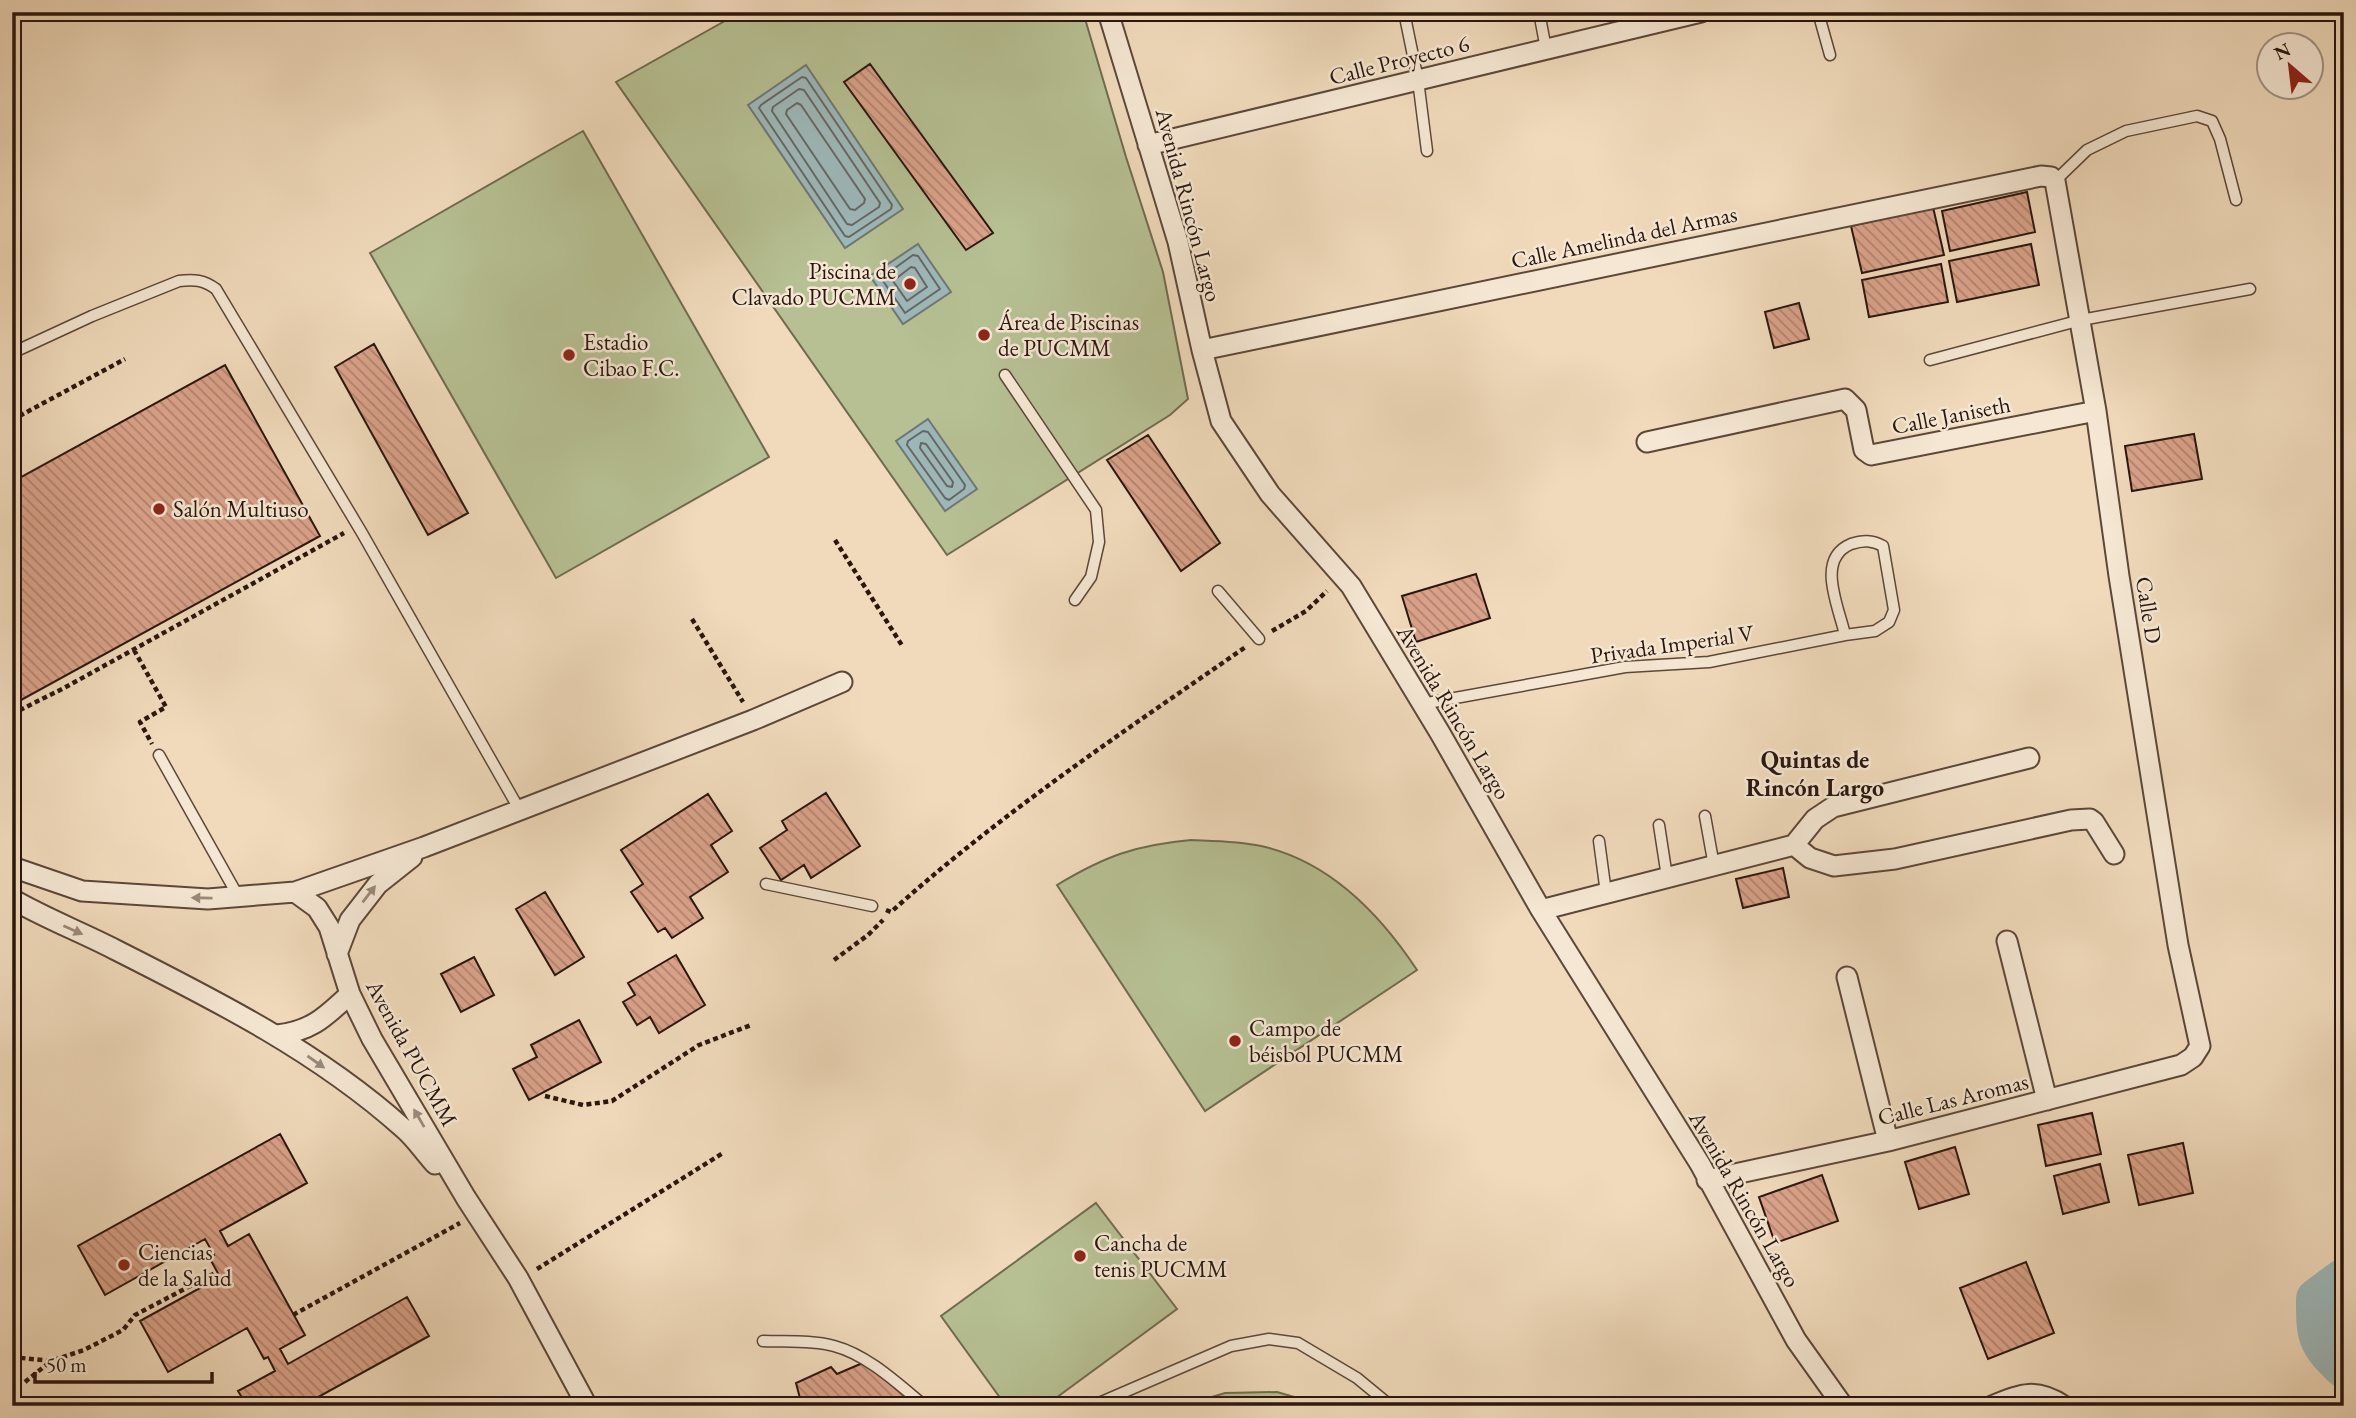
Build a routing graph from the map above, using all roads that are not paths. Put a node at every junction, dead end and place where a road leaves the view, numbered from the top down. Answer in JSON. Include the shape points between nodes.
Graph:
{"nodes":[{"id":1,"x":1108,"y":12,"type":"edge"},
{"id":2,"x":1404,"y":12,"type":"edge"},
{"id":3,"x":1539,"y":12,"type":"edge"},
{"id":4,"x":1701,"y":12,"type":"edge"},
{"id":5,"x":1818,"y":12,"type":"edge"},
{"id":6,"x":1546,"y":50,"type":"junction"},
{"id":7,"x":1830,"y":55,"type":"dead end"},
{"id":8,"x":1418,"y":80,"type":"junction"},
{"id":9,"x":1148,"y":145,"type":"junction"},
{"id":10,"x":1427,"y":151,"type":"dead end"},
{"id":11,"x":2055,"y":181,"type":"junction"},
{"id":12,"x":2236,"y":200,"type":"dead end"},
{"id":13,"x":2250,"y":289,"type":"dead end"},
{"id":14,"x":2081,"y":320,"type":"junction"},
{"id":15,"x":1202,"y":350,"type":"junction"},
{"id":16,"x":12,"y":353,"type":"edge"},
{"id":17,"x":1930,"y":360,"type":"dead end"},
{"id":18,"x":1005,"y":374,"type":"dead end"},
{"id":19,"x":2096,"y":411,"type":"junction"},
{"id":20,"x":1647,"y":442,"type":"dead end"},
{"id":21,"x":1218,"y":591,"type":"dead end"},
{"id":22,"x":1075,"y":600,"type":"dead end"},
{"id":23,"x":1845,"y":635,"type":"junction"},
{"id":24,"x":1259,"y":639,"type":"road end"},
{"id":25,"x":842,"y":682,"type":"dead end"},
{"id":26,"x":1422,"y":704,"type":"junction"},
{"id":27,"x":159,"y":755,"type":"road end"},
{"id":28,"x":2029,"y":758,"type":"dead end"},
{"id":29,"x":519,"y":810,"type":"junction"},
{"id":30,"x":1704,"y":816,"type":"dead end"},
{"id":31,"x":1659,"y":825,"type":"dead end"},
{"id":32,"x":1599,"y":841,"type":"dead end"},
{"id":33,"x":1794,"y":845,"type":"junction"},
{"id":34,"x":424,"y":847,"type":"junction"},
{"id":35,"x":2115,"y":854,"type":"dead end"},
{"id":36,"x":1714,"y":866,"type":"junction"},
{"id":37,"x":12,"y":867,"type":"edge"},
{"id":38,"x":1667,"y":877,"type":"junction"},
{"id":39,"x":766,"y":884,"type":"dead end"},
{"id":40,"x":295,"y":892,"type":"junction"},
{"id":41,"x":1606,"y":893,"type":"junction"},
{"id":42,"x":238,"y":896,"type":"junction"},
{"id":43,"x":12,"y":899,"type":"edge"},
{"id":44,"x":872,"y":906,"type":"road end"},
{"id":45,"x":1541,"y":910,"type":"junction"},
{"id":46,"x":2007,"y":941,"type":"dead end"},
{"id":47,"x":337,"y":954,"type":"junction"},
{"id":48,"x":1847,"y":976,"type":"dead end"},
{"id":49,"x":350,"y":995,"type":"junction"},
{"id":50,"x":277,"y":1035,"type":"junction"},
{"id":51,"x":2200,"y":1045,"type":"joint"},
{"id":52,"x":2047,"y":1100,"type":"junction"},
{"id":53,"x":1888,"y":1141,"type":"junction"},
{"id":54,"x":1707,"y":1180,"type":"junction"},
{"id":55,"x":471,"y":1206,"type":"junction"},
{"id":56,"x":763,"y":1341,"type":"dead end"},
{"id":57,"x":587,"y":1406,"type":"edge"},
{"id":58,"x":925,"y":1406,"type":"edge"},
{"id":59,"x":1092,"y":1406,"type":"edge"},
{"id":60,"x":1391,"y":1406,"type":"edge"},
{"id":61,"x":1843,"y":1406,"type":"edge"},
{"id":62,"x":1992,"y":1406,"type":"edge"},
{"id":63,"x":2064,"y":1406,"type":"edge"}],
"edges":[{"from":1,"to":9,"type":"street","name":"Avenida Rincón Largo"},
{"from":2,"to":8,"type":"lane"},
{"from":3,"to":6,"type":"lane"},
{"from":4,"to":6,"type":"street","name":"Calle Proyecto 6"},
{"from":5,"to":7,"type":"lane"},
{"from":6,"to":8,"type":"street","name":"Calle Proyecto 6"},
{"from":8,"to":9,"type":"street","name":"Calle Proyecto 6"},
{"from":8,"to":10,"type":"lane"},
{"from":9,"to":15,"type":"street","name":"Avenida Rincón Largo","via":[[1178,242]]},
{"from":11,"to":12,"type":"lane","via":[[2087,150],[2126,131],[2197,116],[2212,121]]},
{"from":11,"to":14,"type":"street","name":"Calle D"},
{"from":11,"to":15,"type":"street","name":"Calle Amelinda del Armas","via":[[2041,176]]},
{"from":13,"to":14,"type":"lane"},
{"from":14,"to":17,"type":"lane"},
{"from":14,"to":19,"type":"street","name":"Calle D"},
{"from":15,"to":26,"type":"street","name":"Avenida Rincón Largo","via":[[1222,421],[1270,494],[1343,576]]},
{"from":16,"to":29,"type":"lane","via":[[179,281],[206,282],[216,289],[358,526]]},
{"from":18,"to":22,"type":"lane","via":[[1096,510],[1099,542],[1091,577]]},
{"from":19,"to":20,"type":"street","name":"Calle Janiseth","via":[[1871,454],[1864,450],[1856,410],[1845,399]]},
{"from":19,"to":51,"type":"street","name":"Calle D","via":[[2176,931]]},
{"from":21,"to":24,"type":"lane"},
{"from":23,"to":23,"type":"lane","name":"Privada Imperial V","via":[[1875,631],[1889,622],[1894,610],[1883,546],[1875,542],[1857,542],[1833,558],[1830,571]]},
{"from":23,"to":26,"type":"lane","name":"Privada Imperial V","via":[[1709,663],[1625,667]]},
{"from":25,"to":29,"type":"street"},
{"from":26,"to":45,"type":"street","name":"Avenida Rincón Largo"},
{"from":27,"to":42,"type":"lane"},
{"from":28,"to":33,"type":"street","via":[[1833,807],[1815,819]]},
{"from":29,"to":34,"type":"street"},
{"from":30,"to":36,"type":"lane"},
{"from":31,"to":38,"type":"lane"},
{"from":32,"to":41,"type":"lane"},
{"from":33,"to":35,"type":"street","via":[[1810,858],[1834,866],[1895,859],[2090,819]]},
{"from":33,"to":36,"type":"street"},
{"from":34,"to":40,"type":"street"},
{"from":47,"to":34,"type":"street","one_way":true,"via":[[350,920],[377,884]]},
{"from":36,"to":38,"type":"street"},
{"from":42,"to":37,"type":"street","one_way":true,"via":[[208,899],[82,891]]},
{"from":38,"to":41,"type":"street"},
{"from":39,"to":44,"type":"lane"},
{"from":40,"to":42,"type":"street"},
{"from":40,"to":47,"type":"street","name":"Avenida PUCMM","via":[[317,908]]},
{"from":41,"to":45,"type":"street"},
{"from":43,"to":50,"type":"street","name":"Avenida PUCMM","one_way":true},
{"from":45,"to":54,"type":"street","name":"Avenida Rincón Largo"},
{"from":46,"to":52,"type":"street"},
{"from":47,"to":49,"type":"street","name":"Avenida PUCMM"},
{"from":48,"to":53,"type":"street"},
{"from":49,"to":50,"type":"street","via":[[319,1023]]},
{"from":55,"to":49,"type":"street","name":"Avenida PUCMM","one_way":true},
{"from":50,"to":55,"type":"street","name":"Avenida PUCMM","one_way":true,"via":[[405,1129]]},
{"from":51,"to":52,"type":"street","name":"Calle Las Aromas","via":[[2181,1065]]},
{"from":52,"to":53,"type":"street","name":"Calle Las Aromas"},
{"from":53,"to":54,"type":"street","name":"Calle Las Aromas"},
{"from":54,"to":61,"type":"street","name":"Avenida Rincón Largo","via":[[1796,1340]]},
{"from":55,"to":57,"type":"street","name":"Avenida PUCMM","via":[[518,1279]]},
{"from":56,"to":58,"type":"lane","via":[[817,1343],[853,1352]]},
{"from":59,"to":60,"type":"lane","via":[[1231,1346],[1269,1339],[1298,1343],[1357,1378]]},
{"from":62,"to":63,"type":"street","via":[[2039,1394]]}]}
